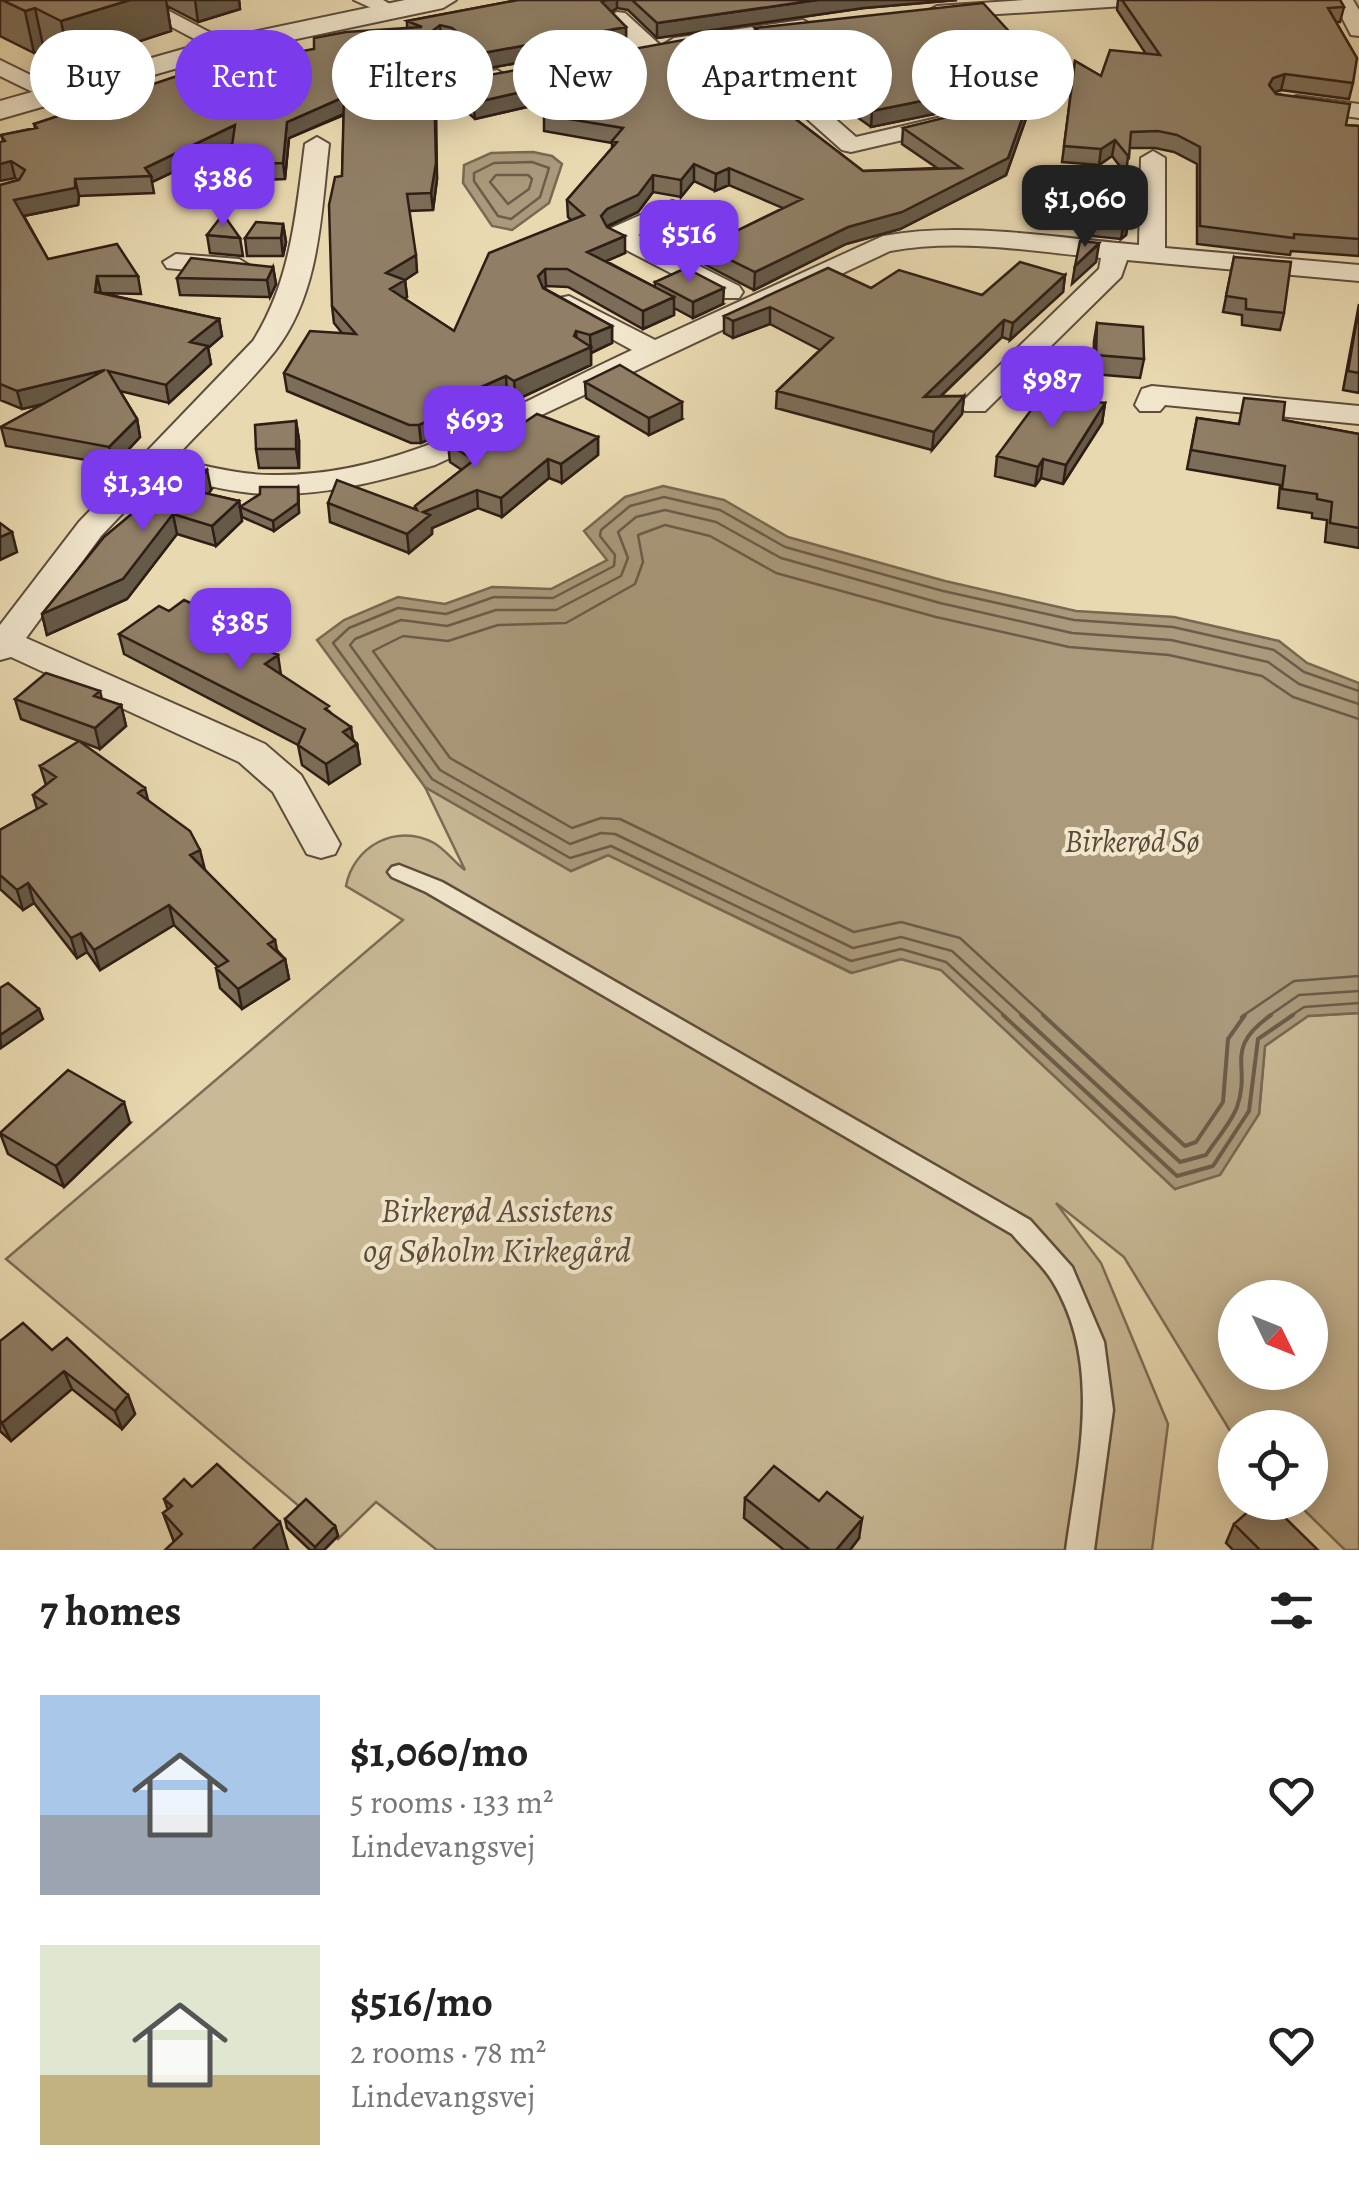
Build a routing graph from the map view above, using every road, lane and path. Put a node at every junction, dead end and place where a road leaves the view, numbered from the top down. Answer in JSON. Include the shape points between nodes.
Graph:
{"nodes":[{"id":1,"x":131,"y":0,"type":"edge"},
{"id":2,"x":444,"y":0,"type":"edge"},
{"id":3,"x":796,"y":0,"type":"edge"},
{"id":4,"x":1124,"y":0,"type":"edge"},
{"id":5,"x":1343,"y":0,"type":"edge"},
{"id":6,"x":1013,"y":3,"type":"edge"},
{"id":7,"x":377,"y":5,"type":"edge"},
{"id":8,"x":920,"y":13,"type":"edge"},
{"id":9,"x":617,"y":18,"type":"edge"},
{"id":10,"x":192,"y":30,"type":"edge"},
{"id":11,"x":284,"y":30,"type":"edge"},
{"id":12,"x":773,"y":30,"type":"edge"},
{"id":13,"x":1359,"y":30,"type":"edge"},
{"id":14,"x":667,"y":46,"type":"edge"},
{"id":15,"x":651,"y":49,"type":"junction"},
{"id":16,"x":647,"y":50,"type":"edge"},
{"id":17,"x":0,"y":67,"type":"edge"},
{"id":18,"x":512,"y":74,"type":"edge"},
{"id":19,"x":493,"y":78,"type":"edge"},
{"id":20,"x":30,"y":83,"type":"edge"},
{"id":21,"x":30,"y":101,"type":"edge"},
{"id":22,"x":1281,"y":101,"type":"edge"},
{"id":23,"x":0,"y":110,"type":"edge"},
{"id":24,"x":1359,"y":110,"type":"edge"},
{"id":25,"x":823,"y":120,"type":"edge"},
{"id":26,"x":950,"y":122,"type":"edge"},
{"id":27,"x":317,"y":144,"type":"dead end"},
{"id":28,"x":1152,"y":158,"type":"dead end"},
{"id":29,"x":672,"y":210,"type":"dead end"},
{"id":30,"x":1116,"y":251,"type":"junction"},
{"id":31,"x":1152,"y":253,"type":"junction"},
{"id":32,"x":176,"y":262,"type":"dead end"},
{"id":33,"x":299,"y":272,"type":"junction"},
{"id":34,"x":1359,"y":273,"type":"edge"},
{"id":35,"x":556,"y":296,"type":"edge"},
{"id":36,"x":753,"y":304,"type":"junction"},
{"id":37,"x":655,"y":350,"type":"junction"},
{"id":38,"x":1150,"y":404,"type":"dead end"},
{"id":39,"x":975,"y":405,"type":"dead end"},
{"id":40,"x":1359,"y":416,"type":"edge"},
{"id":41,"x":154,"y":462,"type":"junction"},
{"id":42,"x":2,"y":643,"type":"edge"},
{"id":43,"x":321,"y":844,"type":"dead end"},
{"id":44,"x":399,"y":872,"type":"dead end"},
{"id":45,"x":1080,"y":1550,"type":"edge"}],
"edges":[{"from":1,"to":10,"type":"street"},
{"from":2,"to":7,"type":"street"},
{"from":3,"to":12,"type":"street","via":[[819,24]]},
{"from":4,"to":6,"type":"street"},
{"from":5,"to":13,"type":"street"},
{"from":6,"to":8,"type":"street"},
{"from":7,"to":11,"type":"street"},
{"from":9,"to":15,"type":"street"},
{"from":14,"to":15,"type":"street"},
{"from":15,"to":16,"type":"street"},
{"from":17,"to":20,"type":"street"},
{"from":18,"to":19,"type":"street"},
{"from":21,"to":23,"type":"street"},
{"from":22,"to":24,"type":"street"},
{"from":25,"to":26,"type":"street","via":[[851,145]]},
{"from":27,"to":33,"type":"street"},
{"from":28,"to":31,"type":"street"},
{"from":29,"to":36,"type":"street","via":[[618,235]]},
{"from":30,"to":31,"type":"street"},
{"from":30,"to":36,"type":"street","via":[[910,239],[883,244]]},
{"from":30,"to":39,"type":"street","via":[[1112,271]]},
{"from":31,"to":34,"type":"street"},
{"from":32,"to":33,"type":"street"},
{"from":33,"to":41,"type":"street","via":[[285,316],[264,346]]},
{"from":35,"to":37,"type":"street"},
{"from":36,"to":37,"type":"street"},
{"from":37,"to":41,"type":"street","via":[[424,458],[376,472],[251,484]]},
{"from":38,"to":40,"type":"street","via":[[1152,395]]},
{"from":41,"to":42,"type":"street","via":[[90,529]]},
{"from":42,"to":43,"type":"street","via":[[252,753],[288,784]]},
{"from":44,"to":45,"type":"lane","via":[[1022,1227],[1063,1276],[1091,1342],[1099,1410]]}]}
